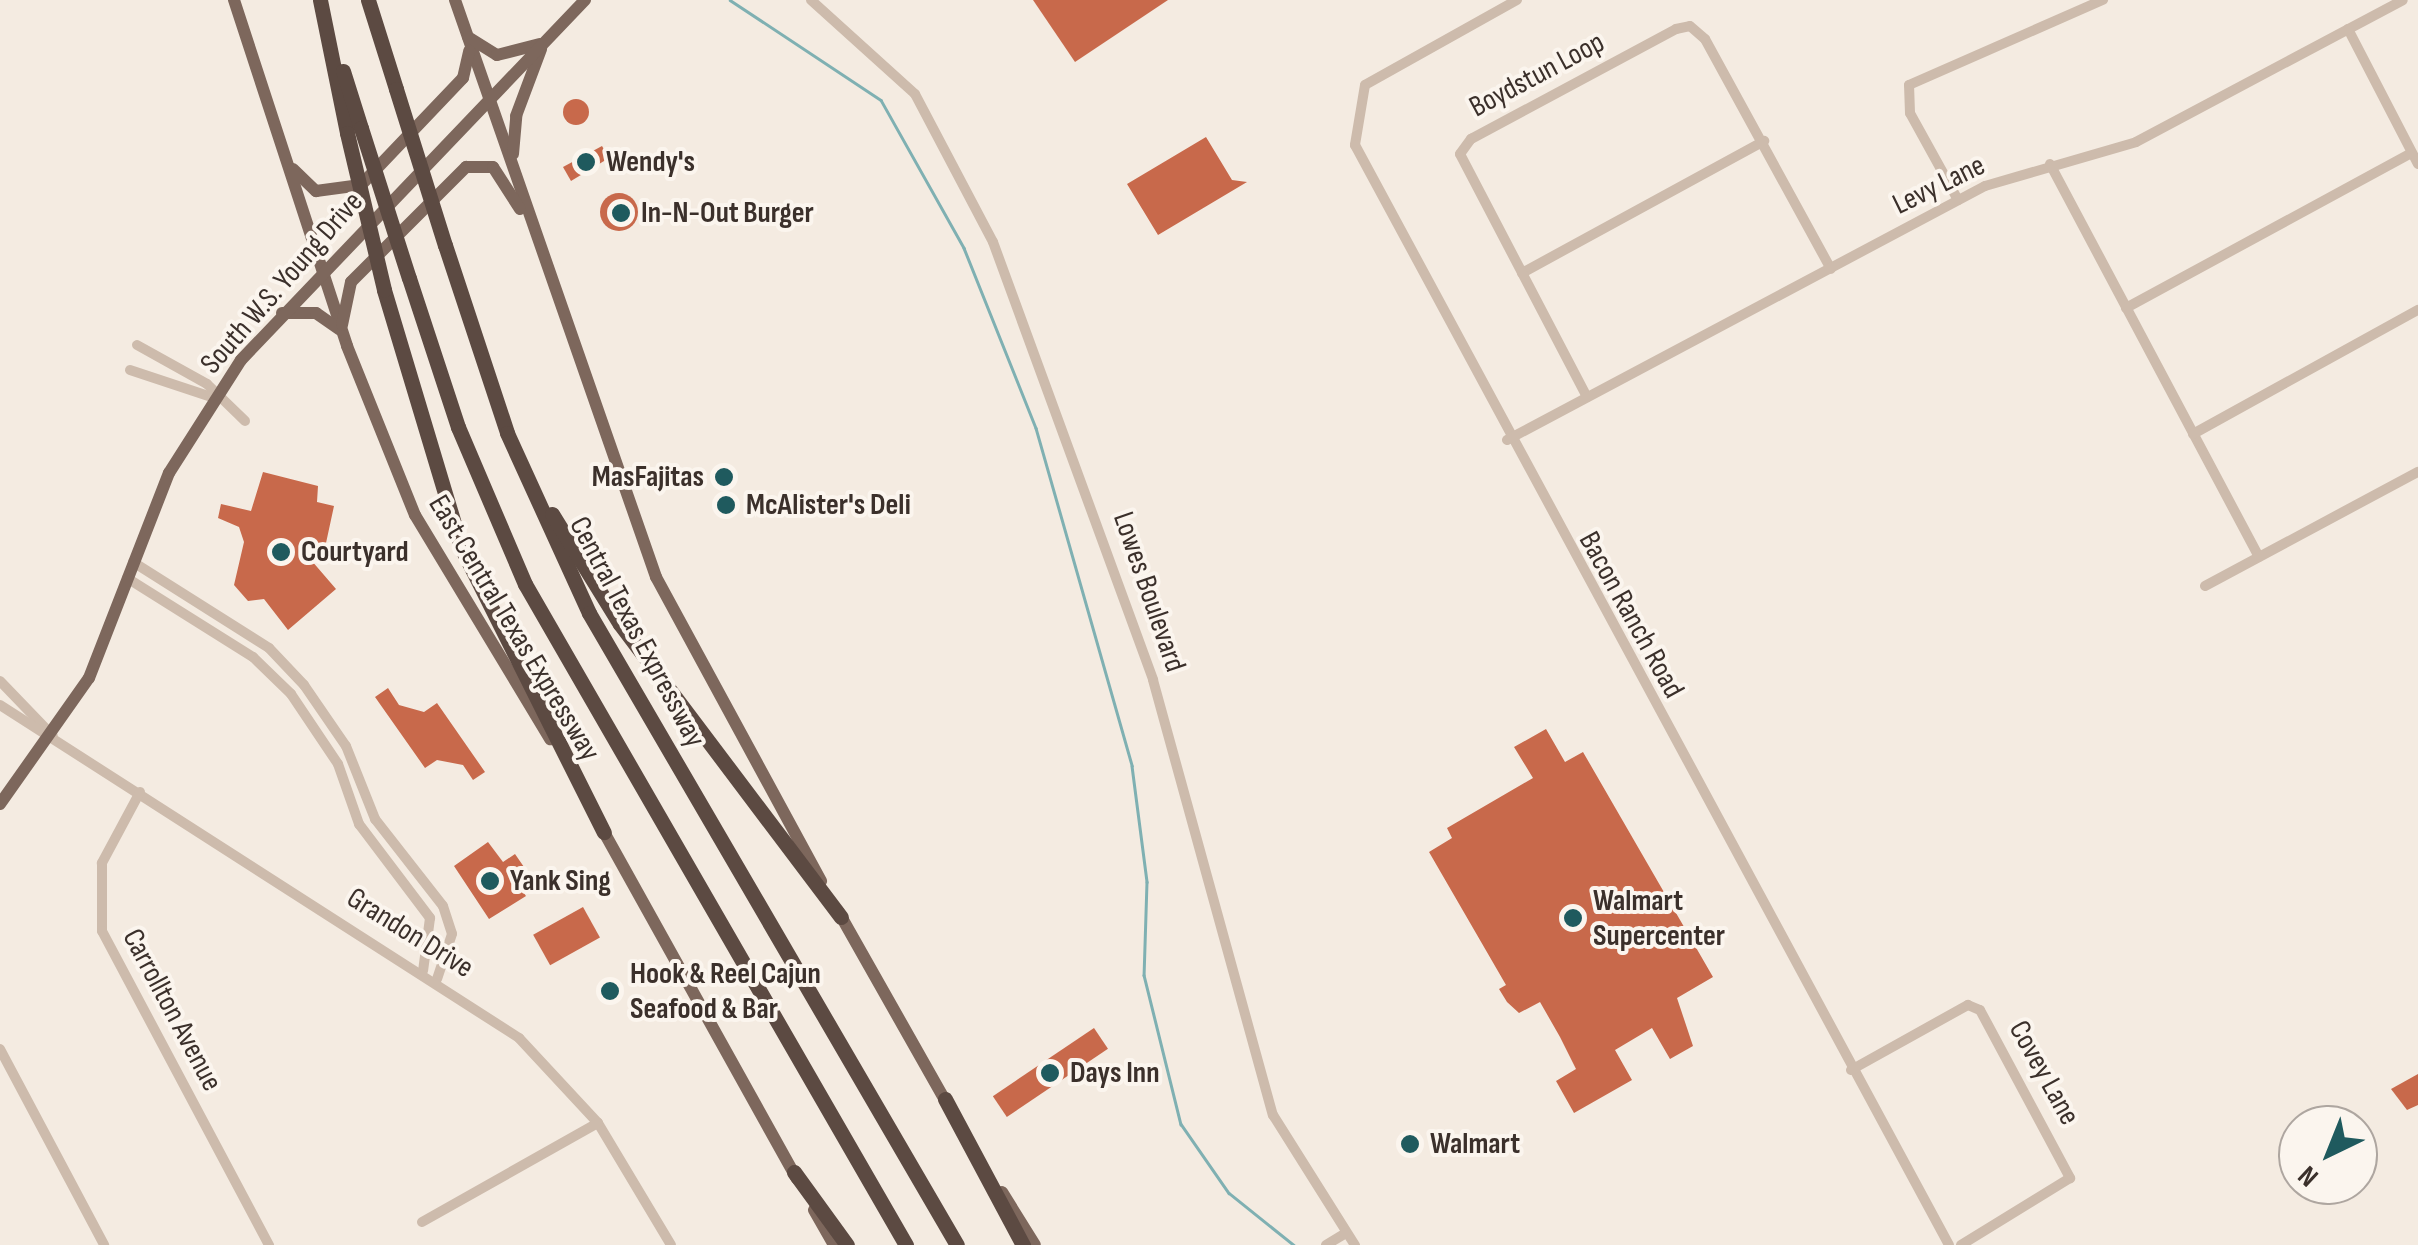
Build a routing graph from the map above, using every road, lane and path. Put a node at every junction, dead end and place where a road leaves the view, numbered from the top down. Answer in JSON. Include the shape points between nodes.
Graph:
{"nodes":[{"id":1,"x":234,"y":0,"type":"edge"},
{"id":2,"x":320,"y":0,"type":"edge"},
{"id":3,"x":368,"y":0,"type":"edge"},
{"id":4,"x":455,"y":0,"type":"edge"},
{"id":5,"x":585,"y":0,"type":"edge"},
{"id":6,"x":811,"y":0,"type":"edge"},
{"id":7,"x":1517,"y":0,"type":"edge"},
{"id":8,"x":2103,"y":0,"type":"edge"},
{"id":9,"x":2403,"y":0,"type":"edge"},
{"id":10,"x":2348,"y":30,"type":"junction"},
{"id":11,"x":468,"y":39,"type":"junction"},
{"id":12,"x":544,"y":42,"type":"junction"},
{"id":13,"x":490,"y":97,"type":"junction"},
{"id":14,"x":354,"y":130,"type":"junction"},
{"id":15,"x":1764,"y":141,"type":"junction"},
{"id":16,"x":2415,"y":158,"type":"edge"},
{"id":17,"x":289,"y":163,"type":"junction"},
{"id":18,"x":2050,"y":164,"type":"junction"},
{"id":19,"x":514,"y":171,"type":"junction"},
{"id":20,"x":1958,"y":200,"type":"junction"},
{"id":21,"x":534,"y":232,"type":"junction"},
{"id":22,"x":321,"y":266,"type":"junction"},
{"id":23,"x":1831,"y":268,"type":"junction"},
{"id":24,"x":1522,"y":273,"type":"junction"},
{"id":25,"x":2126,"y":308,"type":"junction"},
{"id":26,"x":2418,"y":310,"type":"edge"},
{"id":27,"x":282,"y":313,"type":"junction"},
{"id":28,"x":342,"y":332,"type":"junction"},
{"id":29,"x":136,"y":345,"type":"dead end"},
{"id":30,"x":130,"y":370,"type":"dead end"},
{"id":31,"x":1587,"y":397,"type":"junction"},
{"id":32,"x":214,"y":398,"type":"junction"},
{"id":33,"x":245,"y":421,"type":"dead end"},
{"id":34,"x":506,"y":433,"type":"junction"},
{"id":35,"x":2193,"y":434,"type":"junction"},
{"id":36,"x":1507,"y":440,"type":"junction"},
{"id":37,"x":2418,"y":472,"type":"edge"},
{"id":38,"x":2259,"y":558,"type":"junction"},
{"id":39,"x":133,"y":562,"type":"junction"},
{"id":40,"x":126,"y":578,"type":"junction"},
{"id":41,"x":2205,"y":586,"type":"dead end"},
{"id":42,"x":188,"y":597,"type":"junction"},
{"id":43,"x":180,"y":612,"type":"junction"},
{"id":44,"x":0,"y":681,"type":"edge"},
{"id":45,"x":304,"y":685,"type":"junction"},
{"id":46,"x":292,"y":694,"type":"junction"},
{"id":47,"x":0,"y":704,"type":"edge"},
{"id":48,"x":336,"y":731,"type":"junction"},
{"id":49,"x":54,"y":737,"type":"junction"},
{"id":50,"x":324,"y":743,"type":"junction"},
{"id":51,"x":140,"y":792,"type":"junction"},
{"id":52,"x":0,"y":804,"type":"edge"},
{"id":53,"x":604,"y":832,"type":"junction"},
{"id":54,"x":396,"y":843,"type":"junction"},
{"id":55,"x":385,"y":853,"type":"junction"},
{"id":56,"x":435,"y":895,"type":"junction"},
{"id":57,"x":422,"y":904,"type":"junction"},
{"id":58,"x":841,"y":916,"type":"junction"},
{"id":59,"x":423,"y":971,"type":"junction"},
{"id":60,"x":436,"y":979,"type":"junction"},
{"id":61,"x":0,"y":1049,"type":"edge"},
{"id":62,"x":1851,"y":1070,"type":"junction"},
{"id":63,"x":944,"y":1099,"type":"junction"},
{"id":64,"x":598,"y":1123,"type":"junction"},
{"id":65,"x":794,"y":1172,"type":"junction"},
{"id":66,"x":422,"y":1222,"type":"dead end"},
{"id":67,"x":1346,"y":1233,"type":"junction"},
{"id":68,"x":666,"y":1243,"type":"edge"},
{"id":69,"x":1328,"y":1244,"type":"edge"},
{"id":70,"x":104,"y":1245,"type":"edge"},
{"id":71,"x":269,"y":1245,"type":"edge"},
{"id":72,"x":834,"y":1245,"type":"edge"},
{"id":73,"x":846,"y":1245,"type":"edge"},
{"id":74,"x":906,"y":1245,"type":"edge"},
{"id":75,"x":957,"y":1245,"type":"edge"},
{"id":76,"x":1022,"y":1245,"type":"edge"},
{"id":77,"x":1035,"y":1245,"type":"edge"},
{"id":78,"x":1355,"y":1245,"type":"edge"},
{"id":79,"x":1949,"y":1245,"type":"edge"},
{"id":80,"x":1960,"y":1245,"type":"edge"}],
"edges":[{"from":1,"to":17,"type":"main road","name":"East Central Texas Expressway"},
{"from":2,"to":14,"type":"highway"},
{"from":3,"to":34,"type":"highway","name":"Central Texas Expressway","bridge":true},
{"from":4,"to":11,"type":"main road"},
{"from":5,"to":12,"type":"main road","name":"South W.S. Young Drive"},
{"from":6,"to":67,"type":"street","name":"Lowes Boulevard","via":[[916,94],[994,242],[1148,664],[1272,1116]]},
{"from":7,"to":36,"type":"street","name":"Bacon Ranch Road","via":[[1365,85],[1355,145]]},
{"from":8,"to":20,"type":"street","via":[[1909,85],[1910,113]]},
{"from":9,"to":10,"type":"street","name":"Levy Lane"},
{"from":10,"to":16,"type":"street"},
{"from":10,"to":18,"type":"street","name":"Levy Lane","via":[[2136,142]]},
{"from":11,"to":12,"type":"main road","via":[[498,56]]},
{"from":11,"to":13,"type":"main road"},
{"from":11,"to":17,"type":"main road","via":[[463,78],[361,186],[316,191]]},
{"from":12,"to":13,"type":"main road","name":"South W.S. Young Drive"},
{"from":12,"to":19,"type":"main road","via":[[516,116]]},
{"from":13,"to":19,"type":"main road"},
{"from":13,"to":22,"type":"main road","name":"South W.S. Young Drive"},
{"from":14,"to":53,"type":"highway","bridge":true,"via":[[384,290],[461,547]]},
{"from":14,"to":74,"type":"highway","bridge":true,"via":[[458,427],[525,584]]},
{"from":15,"to":23,"type":"street","name":"Boydstun Loop"},
{"from":15,"to":24,"type":"street"},
{"from":15,"to":24,"type":"street","name":"Boydstun Loop","via":[[1705,39],[1684,26],[1471,139],[1462,162]]},
{"from":16,"to":25,"type":"street"},
{"from":17,"to":22,"type":"main road","name":"East Central Texas Expressway"},
{"from":18,"to":20,"type":"street","name":"Levy Lane"},
{"from":18,"to":25,"type":"street"},
{"from":19,"to":21,"type":"main road"},
{"from":20,"to":23,"type":"street","name":"Levy Lane"},
{"from":21,"to":28,"type":"main road","via":[[493,167],[466,167],[351,282]]},
{"from":21,"to":58,"type":"main road","via":[[656,577]]},
{"from":22,"to":27,"type":"main road","name":"South W.S. Young Drive"},
{"from":22,"to":28,"type":"main road","name":"East Central Texas Expressway"},
{"from":23,"to":31,"type":"street","name":"Levy Lane"},
{"from":24,"to":31,"type":"street","name":"Boydstun Loop"},
{"from":25,"to":35,"type":"street"},
{"from":26,"to":35,"type":"street"},
{"from":27,"to":28,"type":"main road","via":[[316,313]]},
{"from":27,"to":32,"type":"main road","name":"South W.S. Young Drive"},
{"from":28,"to":53,"type":"main road","name":"East Central Texas Expressway","via":[[415,515]]},
{"from":29,"to":32,"type":"street","via":[[207,384]]},
{"from":30,"to":32,"type":"street"},
{"from":31,"to":36,"type":"street","name":"Levy Lane"},
{"from":32,"to":33,"type":"street"},
{"from":32,"to":39,"type":"main road","name":"South W.S. Young Drive"},
{"from":34,"to":58,"type":"highway","via":[[620,624]]},
{"from":34,"to":75,"type":"highway","name":"Central Texas Expressway","via":[[589,613]]},
{"from":35,"to":38,"type":"street"},
{"from":36,"to":62,"type":"street","name":"Bacon Ranch Road"},
{"from":37,"to":38,"type":"street"},
{"from":38,"to":41,"type":"street"},
{"from":39,"to":40,"type":"main road","name":"South W.S. Young Drive"},
{"from":39,"to":42,"type":"street"},
{"from":40,"to":43,"type":"street"},
{"from":40,"to":49,"type":"main road","name":"South W.S. Young Drive","via":[[88,678]]},
{"from":42,"to":43,"type":"street"},
{"from":42,"to":45,"type":"street","via":[[269,648]]},
{"from":43,"to":46,"type":"street","via":[[267,667]]},
{"from":44,"to":49,"type":"street"},
{"from":45,"to":46,"type":"street"},
{"from":45,"to":48,"type":"street"},
{"from":46,"to":50,"type":"street"},
{"from":47,"to":49,"type":"street"},
{"from":48,"to":50,"type":"street"},
{"from":48,"to":54,"type":"street","via":[[375,819]]},
{"from":49,"to":51,"type":"street","name":"Grandon Drive"},
{"from":49,"to":52,"type":"main road","name":"South W.S. Young Drive"},
{"from":50,"to":55,"type":"street","via":[[360,824]]},
{"from":51,"to":59,"type":"street","name":"Grandon Drive"},
{"from":51,"to":71,"type":"street","name":"Carrollton Avenue","via":[[102,863],[102,930]]},
{"from":53,"to":65,"type":"main road","name":"East Central Texas Expressway"},
{"from":54,"to":55,"type":"street"},
{"from":54,"to":56,"type":"street"},
{"from":55,"to":57,"type":"street"},
{"from":56,"to":57,"type":"street"},
{"from":56,"to":60,"type":"street","via":[[452,934]]},
{"from":57,"to":59,"type":"street","via":[[434,928]]},
{"from":58,"to":63,"type":"main road"},
{"from":59,"to":60,"type":"street","name":"Grandon Drive"},
{"from":60,"to":64,"type":"street","name":"Grandon Drive","via":[[519,1038]]},
{"from":61,"to":70,"type":"street"},
{"from":62,"to":79,"type":"street","name":"Bacon Ranch Road"},
{"from":62,"to":80,"type":"street","name":"Covey Lane","via":[[1965,1006],[1980,1010],[2070,1178]]},
{"from":63,"to":76,"type":"highway"},
{"from":63,"to":77,"type":"main road"},
{"from":64,"to":66,"type":"street"},
{"from":64,"to":68,"type":"street","name":"Grandon Drive"},
{"from":65,"to":72,"type":"main road","name":"East Central Texas Expressway"},
{"from":65,"to":73,"type":"highway"},
{"from":67,"to":69,"type":"street"},
{"from":67,"to":78,"type":"street","name":"Lowes Boulevard"}]}
